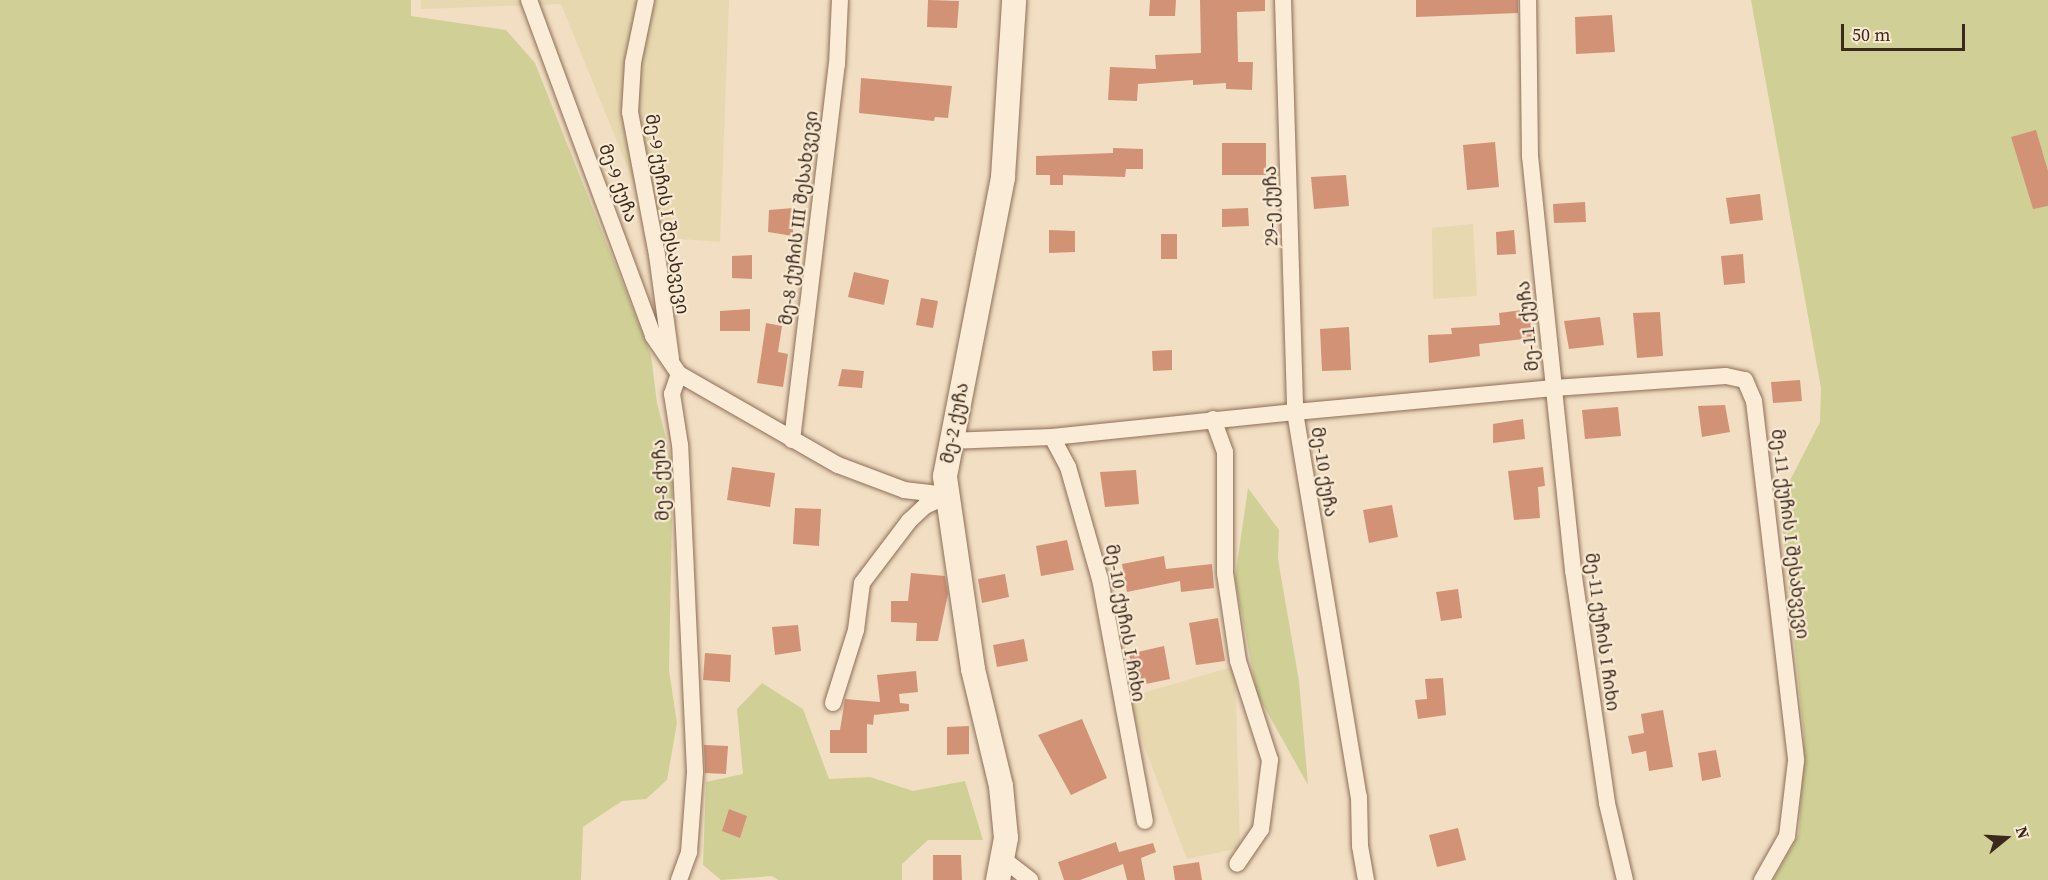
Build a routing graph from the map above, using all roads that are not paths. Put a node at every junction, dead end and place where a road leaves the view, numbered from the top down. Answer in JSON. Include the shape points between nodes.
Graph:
{"nodes":[{"id":1,"x":529,"y":0,"type":"edge"},
{"id":2,"x":646,"y":0,"type":"edge"},
{"id":3,"x":840,"y":0,"type":"edge"},
{"id":4,"x":1014,"y":0,"type":"edge"},
{"id":5,"x":1283,"y":0,"type":"edge"},
{"id":6,"x":1528,"y":0,"type":"edge"},
{"id":7,"x":675,"y":369,"type":"junction"},
{"id":8,"x":1554,"y":388,"type":"junction"},
{"id":9,"x":1295,"y":412,"type":"junction"},
{"id":10,"x":1213,"y":419,"type":"junction"},
{"id":11,"x":1052,"y":437,"type":"junction"},
{"id":12,"x":792,"y":440,"type":"junction"},
{"id":13,"x":949,"y":441,"type":"junction"},
{"id":14,"x":947,"y":495,"type":"junction"},
{"id":15,"x":833,"y":703,"type":"dead end"},
{"id":16,"x":1145,"y":821,"type":"dead end"},
{"id":17,"x":1237,"y":864,"type":"dead end"},
{"id":18,"x":1000,"y":869,"type":"edge"},
{"id":19,"x":678,"y":880,"type":"edge"},
{"id":20,"x":1030,"y":880,"type":"edge"},
{"id":21,"x":1366,"y":880,"type":"edge"},
{"id":22,"x":1625,"y":880,"type":"edge"},
{"id":23,"x":1762,"y":880,"type":"edge"}],
"edges":[{"from":1,"to":7,"type":"street","name":"მე-9 ქუჩა","via":[[652,336]]},
{"from":2,"to":7,"type":"street","name":"მე-9 ქუჩის I შესახვევი","via":[[633,63],[630,112]]},
{"from":3,"to":12,"type":"street","name":"მე-8 ქუჩის III შესახვევი","via":[[837,65]]},
{"from":4,"to":13,"type":"main road","name":"მე-2 ქუჩა","via":[[1003,177]]},
{"from":5,"to":9,"type":"street","name":"29-ე ქუჩა"},
{"from":6,"to":8,"type":"street","name":"მე-11 ქუჩა","via":[[1530,157]]},
{"from":7,"to":12,"type":"street"},
{"from":7,"to":19,"type":"street","name":"მე-8 ქუჩა","via":[[672,394],[680,446],[695,772],[689,852]]},
{"from":8,"to":9,"type":"street","name":"მე-11 ქუჩა"},
{"from":8,"to":22,"type":"street","name":"მე-11 ქუჩის I ჩიხი","via":[[1573,570],[1605,791]]},
{"from":8,"to":23,"type":"street","name":"მე-11 ქუჩის I შესახვევი","via":[[1726,376],[1745,380],[1754,401],[1796,761],[1787,836]]},
{"from":9,"to":10,"type":"street","name":"მე-10 ქუჩა"},
{"from":9,"to":21,"type":"street","name":"მე-10 ქუჩა","via":[[1359,797],[1360,846]]},
{"from":10,"to":11,"type":"street","name":"მე-10 ქუჩა"},
{"from":10,"to":17,"type":"street","via":[[1225,452],[1225,573],[1238,661],[1270,760],[1261,829]]},
{"from":11,"to":13,"type":"street","name":"მე-10 ქუჩა"},
{"from":11,"to":16,"type":"street","name":"მე-10 ქუჩის I ჩიხი","via":[[1068,467],[1100,579]]},
{"from":12,"to":14,"type":"street","via":[[874,481],[904,490]]},
{"from":13,"to":14,"type":"main road","name":"მე-2 ქუჩა"},
{"from":14,"to":15,"type":"street","via":[[925,506],[909,521],[862,582],[856,630]]},
{"from":14,"to":18,"type":"main road","name":"მე-2 ქუჩა","via":[[973,669],[1001,786],[1006,837]]},
{"from":18,"to":20,"type":"street"}]}
